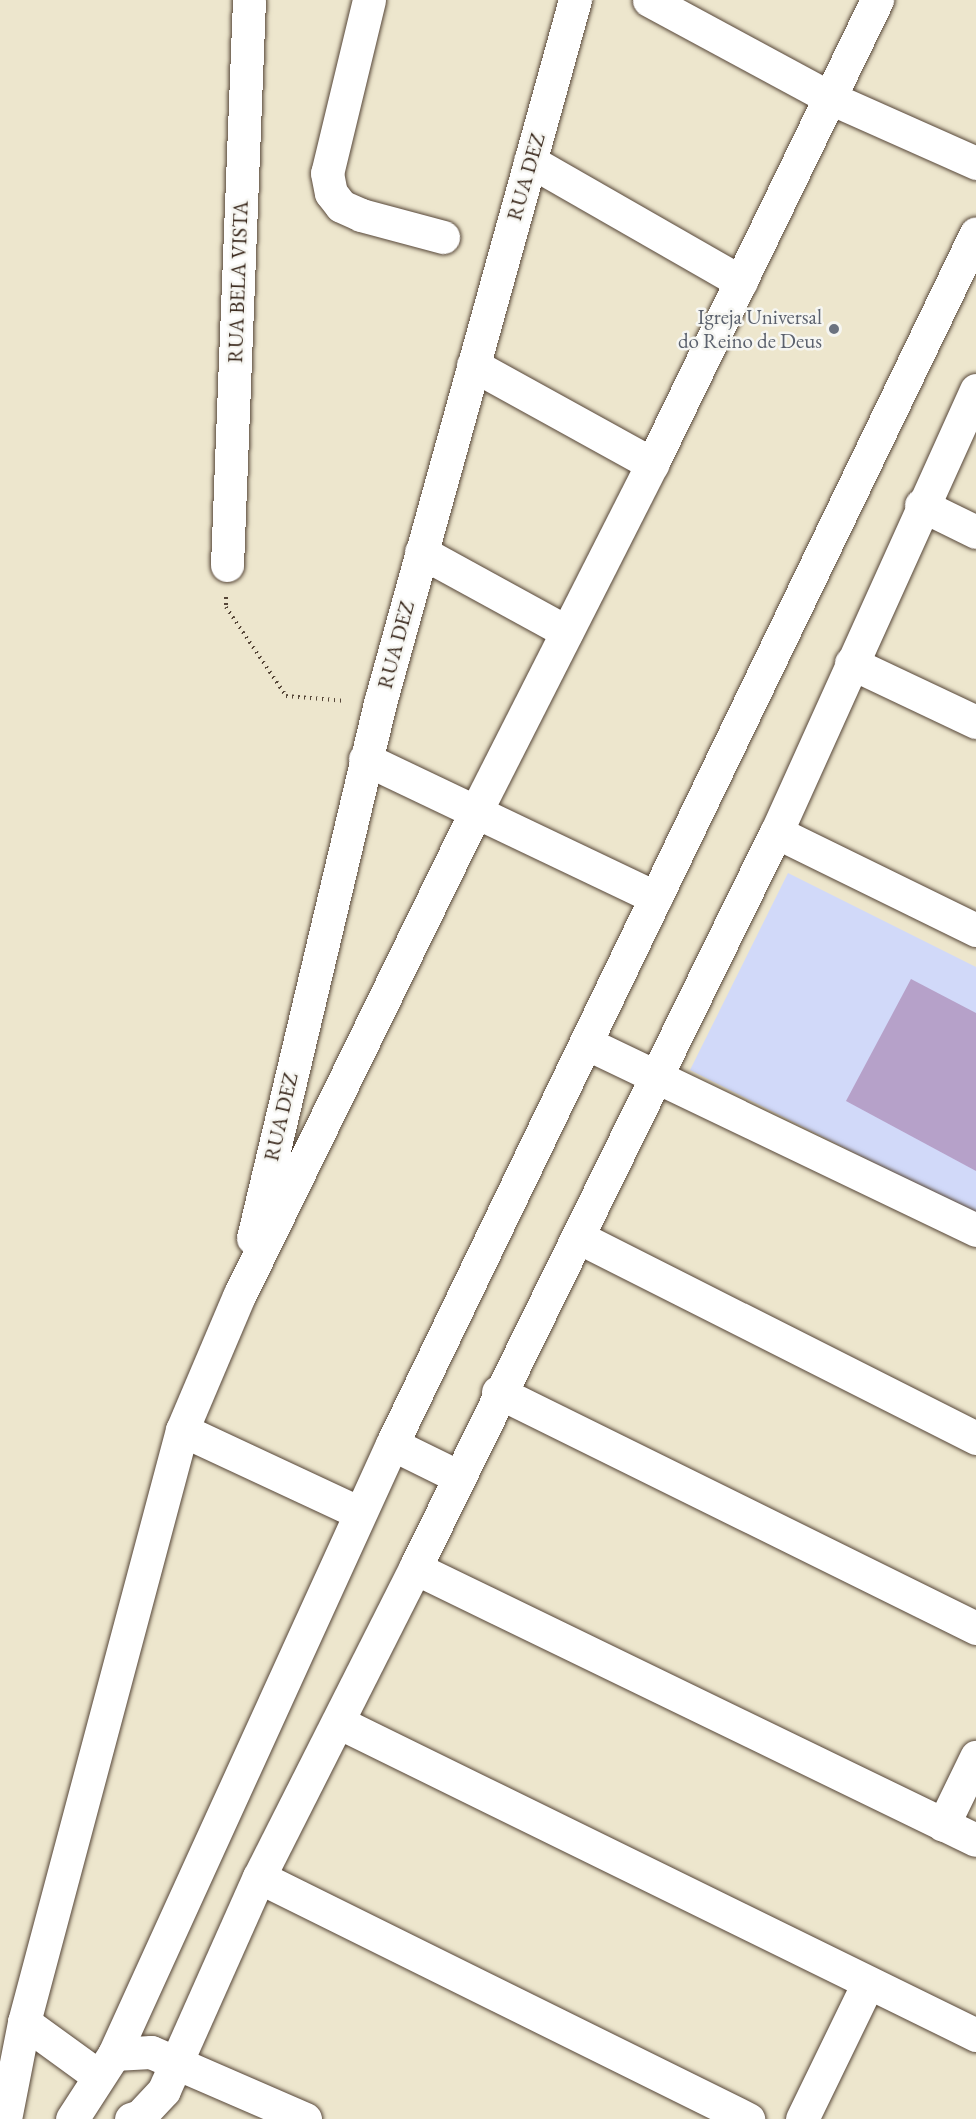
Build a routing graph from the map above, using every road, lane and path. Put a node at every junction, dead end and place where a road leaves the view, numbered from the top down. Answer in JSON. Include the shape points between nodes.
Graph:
{"nodes":[{"id":1,"x":249,"y":0,"type":"edge"},
{"id":2,"x":369,"y":0,"type":"edge"},
{"id":3,"x":575,"y":0,"type":"edge"},
{"id":4,"x":649,"y":0,"type":"edge"},
{"id":5,"x":877,"y":0,"type":"edge"},
{"id":6,"x":830,"y":98,"type":"junction"},
{"id":7,"x":530,"y":161,"type":"junction"},
{"id":8,"x":976,"y":163,"type":"edge"},
{"id":9,"x":976,"y":233,"type":"edge"},
{"id":10,"x":443,"y":237,"type":"dead end"},
{"id":11,"x":741,"y":282,"type":"junction"},
{"id":12,"x":473,"y":365,"type":"junction"},
{"id":13,"x":976,"y":390,"type":"edge"},
{"id":14,"x":652,"y":464,"type":"junction"},
{"id":15,"x":921,"y":505,"type":"junction"},
{"id":16,"x":976,"y":532,"type":"edge"},
{"id":17,"x":421,"y":552,"type":"junction"},
{"id":18,"x":227,"y":565,"type":"joint"},
{"id":19,"x":567,"y":632,"type":"junction"},
{"id":20,"x":851,"y":663,"type":"junction"},
{"id":21,"x":380,"y":703,"type":"junction"},
{"id":22,"x":976,"y":722,"type":"edge"},
{"id":23,"x":365,"y":759,"type":"junction"},
{"id":24,"x":476,"y":811,"type":"junction"},
{"id":25,"x":776,"y":831,"type":"junction"},
{"id":26,"x":656,"y":898,"type":"junction"},
{"id":27,"x":976,"y":930,"type":"edge"},
{"id":28,"x":586,"y":1043,"type":"junction"},
{"id":29,"x":653,"y":1078,"type":"junction"},
{"id":30,"x":976,"y":1230,"type":"edge"},
{"id":31,"x":579,"y":1237,"type":"junction"},
{"id":32,"x":239,"y":1296,"type":"junction"},
{"id":33,"x":498,"y":1392,"type":"junction"},
{"id":34,"x":182,"y":1430,"type":"junction"},
{"id":35,"x":976,"y":1438,"type":"edge"},
{"id":36,"x":392,"y":1444,"type":"junction"},
{"id":37,"x":459,"y":1477,"type":"junction"},
{"id":38,"x":360,"y":1513,"type":"junction"},
{"id":39,"x":415,"y":1568,"type":"junction"},
{"id":40,"x":976,"y":1628,"type":"edge"},
{"id":41,"x":338,"y":1722,"type":"junction"},
{"id":42,"x":976,"y":1756,"type":"edge"},
{"id":43,"x":942,"y":1825,"type":"junction"},
{"id":44,"x":976,"y":1840,"type":"edge"},
{"id":45,"x":258,"y":1877,"type":"junction"},
{"id":46,"x":868,"y":1983,"type":"junction"},
{"id":47,"x":24,"y":2022,"type":"junction"},
{"id":48,"x":976,"y":2035,"type":"edge"},
{"id":49,"x":176,"y":2064,"type":"junction"},
{"id":50,"x":106,"y":2065,"type":"junction"},
{"id":51,"x":303,"y":2118,"type":"edge"},
{"id":52,"x":5,"y":2119,"type":"edge"},
{"id":53,"x":72,"y":2119,"type":"edge"},
{"id":54,"x":131,"y":2119,"type":"edge"},
{"id":55,"x":748,"y":2119,"type":"edge"},
{"id":56,"x":802,"y":2119,"type":"edge"}],
"edges":[{"from":1,"to":18,"type":"street","name":"RUA BELA VISTA"},
{"from":2,"to":10,"type":"street","via":[[327,173],[330,193],[341,206],[361,216]]},
{"from":3,"to":7,"type":"street","name":"RUA DEZ"},
{"from":4,"to":6,"type":"street"},
{"from":5,"to":6,"type":"street"},
{"from":6,"to":8,"type":"street"},
{"from":6,"to":11,"type":"street"},
{"from":7,"to":11,"type":"street"},
{"from":7,"to":12,"type":"street","name":"RUA DEZ"},
{"from":9,"to":26,"type":"street"},
{"from":11,"to":14,"type":"street"},
{"from":12,"to":14,"type":"street"},
{"from":12,"to":17,"type":"street","name":"RUA DEZ"},
{"from":13,"to":15,"type":"street"},
{"from":14,"to":19,"type":"street"},
{"from":15,"to":16,"type":"street"},
{"from":15,"to":20,"type":"street"},
{"from":17,"to":19,"type":"street"},
{"from":17,"to":21,"type":"street","name":"RUA DEZ"},
{"from":18,"to":21,"type":"path","via":[[226,607],[286,696]]},
{"from":19,"to":24,"type":"street"},
{"from":20,"to":22,"type":"street"},
{"from":20,"to":25,"type":"street"},
{"from":21,"to":23,"type":"street","name":"RUA DEZ"},
{"from":23,"to":24,"type":"street"},
{"from":23,"to":32,"type":"street","name":"RUA DEZ"},
{"from":24,"to":26,"type":"street"},
{"from":24,"to":32,"type":"street"},
{"from":25,"to":27,"type":"street"},
{"from":25,"to":29,"type":"street"},
{"from":26,"to":28,"type":"street"},
{"from":28,"to":29,"type":"street"},
{"from":28,"to":36,"type":"street"},
{"from":29,"to":30,"type":"street"},
{"from":29,"to":31,"type":"street"},
{"from":31,"to":33,"type":"street"},
{"from":31,"to":35,"type":"street"},
{"from":32,"to":34,"type":"street"},
{"from":33,"to":37,"type":"street"},
{"from":33,"to":40,"type":"street"},
{"from":34,"to":38,"type":"street"},
{"from":34,"to":47,"type":"street"},
{"from":36,"to":37,"type":"street"},
{"from":36,"to":38,"type":"street"},
{"from":37,"to":39,"type":"street"},
{"from":38,"to":50,"type":"street"},
{"from":39,"to":41,"type":"street"},
{"from":39,"to":43,"type":"street"},
{"from":41,"to":45,"type":"street"},
{"from":41,"to":46,"type":"street"},
{"from":42,"to":43,"type":"street"},
{"from":43,"to":44,"type":"street"},
{"from":45,"to":49,"type":"street"},
{"from":45,"to":55,"type":"street"},
{"from":46,"to":48,"type":"street"},
{"from":46,"to":56,"type":"street"},
{"from":47,"to":50,"type":"street"},
{"from":47,"to":52,"type":"street"},
{"from":49,"to":50,"type":"street","via":[[151,2052]]},
{"from":49,"to":51,"type":"street"},
{"from":49,"to":54,"type":"street","via":[[164,2090],[140,2116]]},
{"from":50,"to":53,"type":"street"}]}
